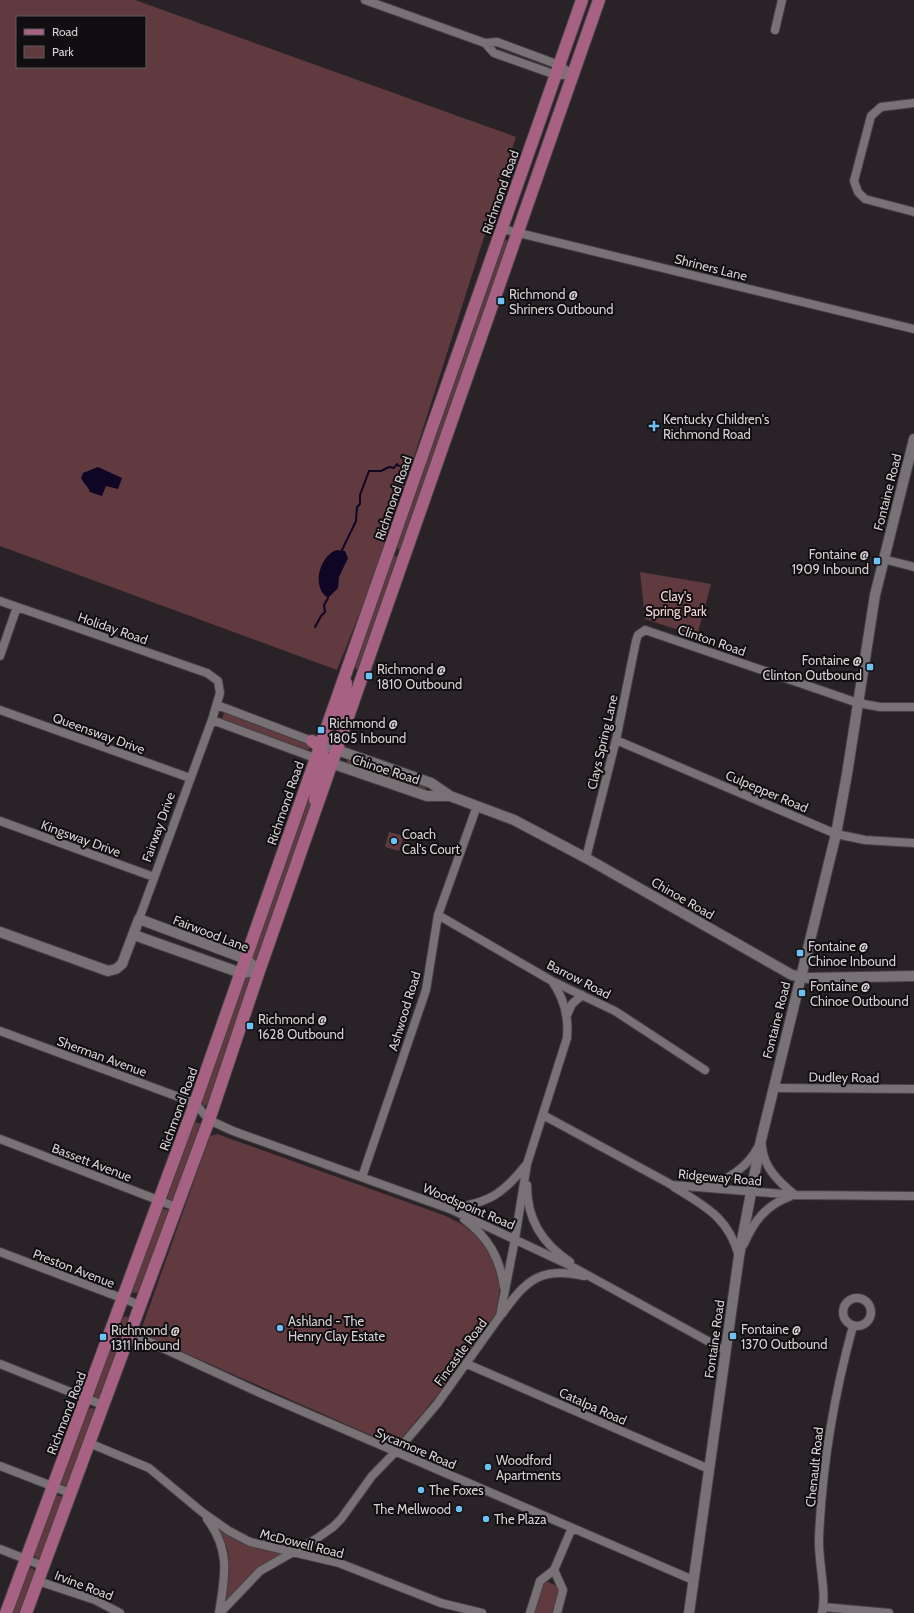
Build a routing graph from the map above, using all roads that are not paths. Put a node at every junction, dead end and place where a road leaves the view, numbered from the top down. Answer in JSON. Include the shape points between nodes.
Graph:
{"nodes":[{"id":1,"x":366,"y":0,"type":"edge"},
{"id":2,"x":582,"y":0,"type":"edge"},
{"id":3,"x":599,"y":0,"type":"edge"},
{"id":4,"x":782,"y":0,"type":"edge"},
{"id":5,"x":775,"y":30,"type":"dead end"},
{"id":6,"x":558,"y":70,"type":"junction"},
{"id":7,"x":573,"y":75,"type":"junction"},
{"id":8,"x":914,"y":103,"type":"edge"},
{"id":9,"x":914,"y":212,"type":"edge"},
{"id":10,"x":502,"y":229,"type":"junction"},
{"id":11,"x":518,"y":233,"type":"junction"},
{"id":12,"x":914,"y":329,"type":"edge"},
{"id":13,"x":914,"y":439,"type":"edge"},
{"id":14,"x":883,"y":559,"type":"junction"},
{"id":15,"x":914,"y":567,"type":"edge"},
{"id":16,"x":0,"y":601,"type":"edge"},
{"id":17,"x":17,"y":607,"type":"junction"},
{"id":18,"x":641,"y":632,"type":"joint"},
{"id":19,"x":0,"y":656,"type":"edge"},
{"id":20,"x":217,"y":680,"type":"joint"},
{"id":21,"x":858,"y":703,"type":"junction"},
{"id":22,"x":217,"y":705,"type":"junction"},
{"id":23,"x":914,"y":707,"type":"edge"},
{"id":24,"x":0,"y":710,"type":"edge"},
{"id":25,"x":212,"y":720,"type":"junction"},
{"id":26,"x":616,"y":740,"type":"junction"},
{"id":27,"x":327,"y":754,"type":"junction"},
{"id":28,"x":190,"y":778,"type":"junction"},
{"id":29,"x":450,"y":796,"type":"junction"},
{"id":30,"x":477,"y":806,"type":"junction"},
{"id":31,"x":0,"y":821,"type":"edge"},
{"id":32,"x":836,"y":834,"type":"junction"},
{"id":33,"x":914,"y":843,"type":"edge"},
{"id":34,"x":586,"y":858,"type":"junction"},
{"id":35,"x":154,"y":877,"type":"junction"},
{"id":36,"x":438,"y":915,"type":"junction"},
{"id":37,"x":139,"y":919,"type":"junction"},
{"id":38,"x":0,"y":932,"type":"edge"},
{"id":39,"x":134,"y":935,"type":"junction"},
{"id":40,"x":246,"y":959,"type":"junction"},
{"id":41,"x":259,"y":971,"type":"junction"},
{"id":42,"x":241,"y":973,"type":"junction"},
{"id":43,"x":914,"y":976,"type":"edge"},
{"id":44,"x":800,"y":978,"type":"junction"},
{"id":45,"x":552,"y":981,"type":"junction"},
{"id":46,"x":582,"y":995,"type":"junction"},
{"id":47,"x":567,"y":1016,"type":"junction"},
{"id":48,"x":0,"y":1031,"type":"edge"},
{"id":49,"x":705,"y":1070,"type":"dead end"},
{"id":50,"x":773,"y":1088,"type":"junction"},
{"id":51,"x":914,"y":1090,"type":"edge"},
{"id":52,"x":195,"y":1103,"type":"junction"},
{"id":53,"x":543,"y":1115,"type":"junction"},
{"id":54,"x":209,"y":1120,"type":"junction"},
{"id":55,"x":0,"y":1139,"type":"edge"},
{"id":56,"x":761,"y":1140,"type":"junction"},
{"id":57,"x":526,"y":1164,"type":"junction"},
{"id":58,"x":362,"y":1177,"type":"junction"},
{"id":59,"x":672,"y":1185,"type":"junction"},
{"id":60,"x":752,"y":1192,"type":"junction"},
{"id":61,"x":795,"y":1195,"type":"junction"},
{"id":62,"x":914,"y":1196,"type":"edge"},
{"id":63,"x":159,"y":1201,"type":"junction"},
{"id":64,"x":176,"y":1207,"type":"junction"},
{"id":65,"x":450,"y":1209,"type":"junction"},
{"id":66,"x":515,"y":1239,"type":"junction"},
{"id":67,"x":0,"y":1252,"type":"edge"},
{"id":68,"x":739,"y":1256,"type":"junction"},
{"id":69,"x":590,"y":1277,"type":"junction"},
{"id":70,"x":504,"y":1297,"type":"junction"},
{"id":71,"x":123,"y":1299,"type":"junction"},
{"id":72,"x":140,"y":1305,"type":"junction"},
{"id":73,"x":500,"y":1316,"type":"junction"},
{"id":74,"x":853,"y":1326,"type":"dead end"},
{"id":75,"x":130,"y":1333,"type":"junction"},
{"id":76,"x":726,"y":1351,"type":"junction"},
{"id":77,"x":0,"y":1364,"type":"edge"},
{"id":78,"x":467,"y":1364,"type":"junction"},
{"id":79,"x":86,"y":1398,"type":"junction"},
{"id":80,"x":103,"y":1405,"type":"junction"},
{"id":81,"x":89,"y":1443,"type":"junction"},
{"id":82,"x":395,"y":1452,"type":"junction"},
{"id":83,"x":0,"y":1466,"type":"edge"},
{"id":84,"x":709,"y":1469,"type":"junction"},
{"id":85,"x":53,"y":1487,"type":"junction"},
{"id":86,"x":70,"y":1493,"type":"junction"},
{"id":87,"x":202,"y":1512,"type":"junction"},
{"id":88,"x":572,"y":1528,"type":"junction"},
{"id":89,"x":0,"y":1549,"type":"edge"},
{"id":90,"x":294,"y":1551,"type":"junction"},
{"id":91,"x":26,"y":1559,"type":"junction"},
{"id":92,"x":43,"y":1566,"type":"junction"},
{"id":93,"x":554,"y":1570,"type":"junction"},
{"id":94,"x":543,"y":1578,"type":"junction"},
{"id":95,"x":693,"y":1580,"type":"junction"},
{"id":96,"x":38,"y":1581,"type":"junction"},
{"id":97,"x":560,"y":1583,"type":"junction"},
{"id":98,"x":822,"y":1610,"type":"edge"},
{"id":99,"x":6,"y":1613,"type":"edge"},
{"id":100,"x":26,"y":1613,"type":"edge"},
{"id":101,"x":120,"y":1613,"type":"edge"},
{"id":102,"x":219,"y":1613,"type":"edge"},
{"id":103,"x":482,"y":1613,"type":"edge"},
{"id":104,"x":530,"y":1613,"type":"edge"},
{"id":105,"x":557,"y":1613,"type":"edge"},
{"id":106,"x":689,"y":1613,"type":"edge"},
{"id":107,"x":889,"y":1613,"type":"edge"}],
"edges":[{"from":1,"to":6,"type":"street","via":[[485,43],[497,42]]},
{"from":2,"to":6,"type":"main road","name":"Richmond Road"},
{"from":3,"to":7,"type":"main road","name":"Richmond Road"},
{"from":4,"to":5,"type":"street"},
{"from":6,"to":7,"type":"street"},
{"from":6,"to":10,"type":"main road","name":"Richmond Road"},
{"from":7,"to":11,"type":"main road","name":"Richmond Road"},
{"from":8,"to":9,"type":"street","via":[[881,107],[871,116],[854,181],[858,192],[865,199]]},
{"from":10,"to":11,"type":"street","name":"Shriners Lane"},
{"from":10,"to":27,"type":"main road","name":"Richmond Road","via":[[347,670]]},
{"from":11,"to":12,"type":"street","name":"Shriners Lane"},
{"from":11,"to":27,"type":"main road","name":"Richmond Road"},
{"from":13,"to":14,"type":"street","name":"Fontaine Road"},
{"from":14,"to":15,"type":"street"},
{"from":14,"to":21,"type":"street","name":"Fontaine Road","via":[[871,614]]},
{"from":16,"to":17,"type":"street","name":"Holiday Road"},
{"from":17,"to":19,"type":"street"},
{"from":17,"to":20,"type":"street","name":"Holiday Road","via":[[207,673]]},
{"from":18,"to":21,"type":"street","name":"Clinton Road","via":[[645,630]]},
{"from":18,"to":26,"type":"street","name":"Clays Spring Lane","via":[[636,641]]},
{"from":20,"to":22,"type":"street","name":"Fairway Drive","via":[[220,693]]},
{"from":21,"to":23,"type":"street","name":"Clinton Road"},
{"from":21,"to":32,"type":"street","name":"Fontaine Road"},
{"from":22,"to":25,"type":"street","name":"Fairway Drive"},
{"from":22,"to":27,"type":"street"},
{"from":24,"to":28,"type":"street","name":"Queensway Drive"},
{"from":25,"to":27,"type":"street"},
{"from":25,"to":28,"type":"street","name":"Fairway Drive"},
{"from":26,"to":32,"type":"street","name":"Culpepper Road"},
{"from":26,"to":34,"type":"street","name":"Clays Spring Lane"},
{"from":27,"to":29,"type":"street","name":"Chinoe Road","via":[[431,783]]},
{"from":27,"to":29,"type":"street","name":"Chinoe Road","via":[[427,796]]},
{"from":27,"to":40,"type":"main road","name":"Richmond Road"},
{"from":27,"to":41,"type":"main road","via":[[317,781],[313,821]]},
{"from":28,"to":35,"type":"street","name":"Fairway Drive"},
{"from":29,"to":30,"type":"street","name":"Chinoe Road"},
{"from":30,"to":34,"type":"street","name":"Chinoe Road","via":[[514,820]]},
{"from":30,"to":36,"type":"street","name":"Ashwood Road"},
{"from":31,"to":35,"type":"street","name":"Kingsway Drive"},
{"from":32,"to":33,"type":"street","name":"Culpepper Road","via":[[865,840]]},
{"from":32,"to":44,"type":"street","name":"Fontaine Road"},
{"from":34,"to":44,"type":"street","name":"Chinoe Road"},
{"from":35,"to":37,"type":"street","name":"Fairway Drive"},
{"from":36,"to":45,"type":"street","name":"Barrow Road"},
{"from":36,"to":58,"type":"street","name":"Ashwood Road","via":[[426,990]]},
{"from":37,"to":39,"type":"street","name":"Fairway Drive"},
{"from":37,"to":40,"type":"street","name":"Fairwood Lane"},
{"from":38,"to":39,"type":"street","name":"Fairway Drive","via":[[104,970],[119,967]]},
{"from":39,"to":42,"type":"street","name":"Fairwood Lane"},
{"from":40,"to":41,"type":"street","name":"Fairwood Lane"},
{"from":40,"to":42,"type":"main road","name":"Richmond Road"},
{"from":41,"to":42,"type":"street","name":"Fairwood Lane"},
{"from":41,"to":54,"type":"main road"},
{"from":42,"to":52,"type":"main road","name":"Richmond Road"},
{"from":43,"to":44,"type":"street","name":"Chinoe Road"},
{"from":44,"to":50,"type":"street","name":"Fontaine Road"},
{"from":45,"to":46,"type":"street","name":"Barrow Road"},
{"from":45,"to":47,"type":"street","name":"Fincastle Road","via":[[560,994]]},
{"from":46,"to":47,"type":"street","via":[[572,1004]]},
{"from":46,"to":49,"type":"street","name":"Barrow Road","via":[[615,1011]]},
{"from":47,"to":53,"type":"street","name":"Fincastle Road","via":[[565,1045]]},
{"from":48,"to":52,"type":"street","name":"Sherman Avenue"},
{"from":50,"to":51,"type":"street","name":"Dudley Road"},
{"from":50,"to":56,"type":"street","name":"Fontaine Road"},
{"from":52,"to":54,"type":"street","name":"Woodspoint Road"},
{"from":52,"to":63,"type":"main road","name":"Richmond Road"},
{"from":53,"to":57,"type":"street","name":"Fincastle Road"},
{"from":53,"to":59,"type":"street","name":"Ridgeway Road"},
{"from":54,"to":58,"type":"street","name":"Woodspoint Road"},
{"from":54,"to":64,"type":"main road"},
{"from":55,"to":63,"type":"street","name":"Bassett Avenue"},
{"from":56,"to":59,"type":"street","via":[[750,1159],[728,1177],[710,1184]]},
{"from":56,"to":60,"type":"street","name":"Fontaine Road"},
{"from":56,"to":61,"type":"street","via":[[769,1168]]},
{"from":57,"to":65,"type":"street","via":[[510,1184],[494,1197]]},
{"from":57,"to":66,"type":"street","name":"Fincastle Road"},
{"from":57,"to":69,"type":"street","via":[[528,1206],[541,1235]]},
{"from":58,"to":65,"type":"street","name":"Woodspoint Road"},
{"from":59,"to":60,"type":"street","name":"Ridgeway Road"},
{"from":59,"to":68,"type":"street","via":[[710,1210],[723,1222],[734,1240]]},
{"from":60,"to":61,"type":"street","name":"Ridgeway Road"},
{"from":60,"to":68,"type":"street","name":"Fontaine Road"},
{"from":61,"to":62,"type":"street","name":"Ridgeway Road"},
{"from":61,"to":68,"type":"street","via":[[777,1202],[763,1212],[751,1228]]},
{"from":63,"to":64,"type":"street","name":"Bassett Avenue"},
{"from":63,"to":71,"type":"main road","name":"Richmond Road"},
{"from":64,"to":72,"type":"main road"},
{"from":65,"to":66,"type":"street","name":"Woodspoint Road"},
{"from":65,"to":70,"type":"street","via":[[476,1229],[491,1246],[501,1266]]},
{"from":66,"to":69,"type":"street","name":"Woodspoint Road"},
{"from":66,"to":70,"type":"street","name":"Fincastle Road"},
{"from":67,"to":71,"type":"street","name":"Preston Avenue"},
{"from":68,"to":76,"type":"street","name":"Fontaine Road"},
{"from":69,"to":73,"type":"street","via":[[561,1273],[539,1276],[517,1295]]},
{"from":69,"to":76,"type":"street","name":"Woodspoint Road"},
{"from":70,"to":73,"type":"street","name":"Fincastle Road"},
{"from":71,"to":72,"type":"street","name":"Preston Avenue"},
{"from":71,"to":79,"type":"main road","name":"Richmond Road"},
{"from":72,"to":75,"type":"main road"},
{"from":73,"to":78,"type":"street","name":"Fincastle Road"},
{"from":74,"to":98,"type":"street","name":"Chenault Road","via":[[837,1389],[824,1471],[818,1548],[824,1596]]},
{"from":75,"to":80,"type":"main road"},
{"from":75,"to":82,"type":"street","name":"Sycamore Road"},
{"from":76,"to":84,"type":"street","name":"Fontaine Road"},
{"from":77,"to":79,"type":"street"},
{"from":78,"to":82,"type":"street","name":"Fincastle Road","via":[[434,1408]]},
{"from":78,"to":84,"type":"street","name":"Catalpa Road"},
{"from":79,"to":80,"type":"street"},
{"from":79,"to":85,"type":"main road","name":"Richmond Road"},
{"from":80,"to":81,"type":"main road"},
{"from":81,"to":86,"type":"main road"},
{"from":81,"to":87,"type":"street","name":"McDowell Road","via":[[149,1468]]},
{"from":82,"to":88,"type":"street","name":"Sycamore Road"},
{"from":82,"to":90,"type":"street","name":"Fincastle Road","via":[[372,1476],[333,1527]]},
{"from":83,"to":85,"type":"street"},
{"from":84,"to":95,"type":"street","name":"Fontaine Road"},
{"from":85,"to":86,"type":"street"},
{"from":85,"to":91,"type":"main road","name":"Richmond Road"},
{"from":86,"to":92,"type":"main road"},
{"from":87,"to":90,"type":"street","name":"McDowell Road","via":[[250,1542]]},
{"from":87,"to":102,"type":"street","name":"Fincastle Road","via":[[216,1530],[224,1552],[224,1578]]},
{"from":88,"to":93,"type":"street"},
{"from":88,"to":95,"type":"street","name":"Sycamore Road"},
{"from":89,"to":91,"type":"street"},
{"from":90,"to":102,"type":"street","name":"Fincastle Road","via":[[260,1571]]},
{"from":90,"to":103,"type":"street","name":"McDowell Road","via":[[366,1572],[441,1603]]},
{"from":91,"to":92,"type":"street"},
{"from":91,"to":99,"type":"main road","name":"Richmond Road"},
{"from":92,"to":96,"type":"main road"},
{"from":93,"to":94,"type":"street"},
{"from":93,"to":97,"type":"street"},
{"from":94,"to":97,"type":"street","via":[[557,1580]]},
{"from":94,"to":104,"type":"street"},
{"from":95,"to":106,"type":"street","name":"Fontaine Road"},
{"from":96,"to":100,"type":"main road"},
{"from":96,"to":101,"type":"street","name":"Irvine Road","via":[[88,1597]]},
{"from":97,"to":105,"type":"street","via":[[563,1592]]},
{"from":98,"to":107,"type":"street"}]}
